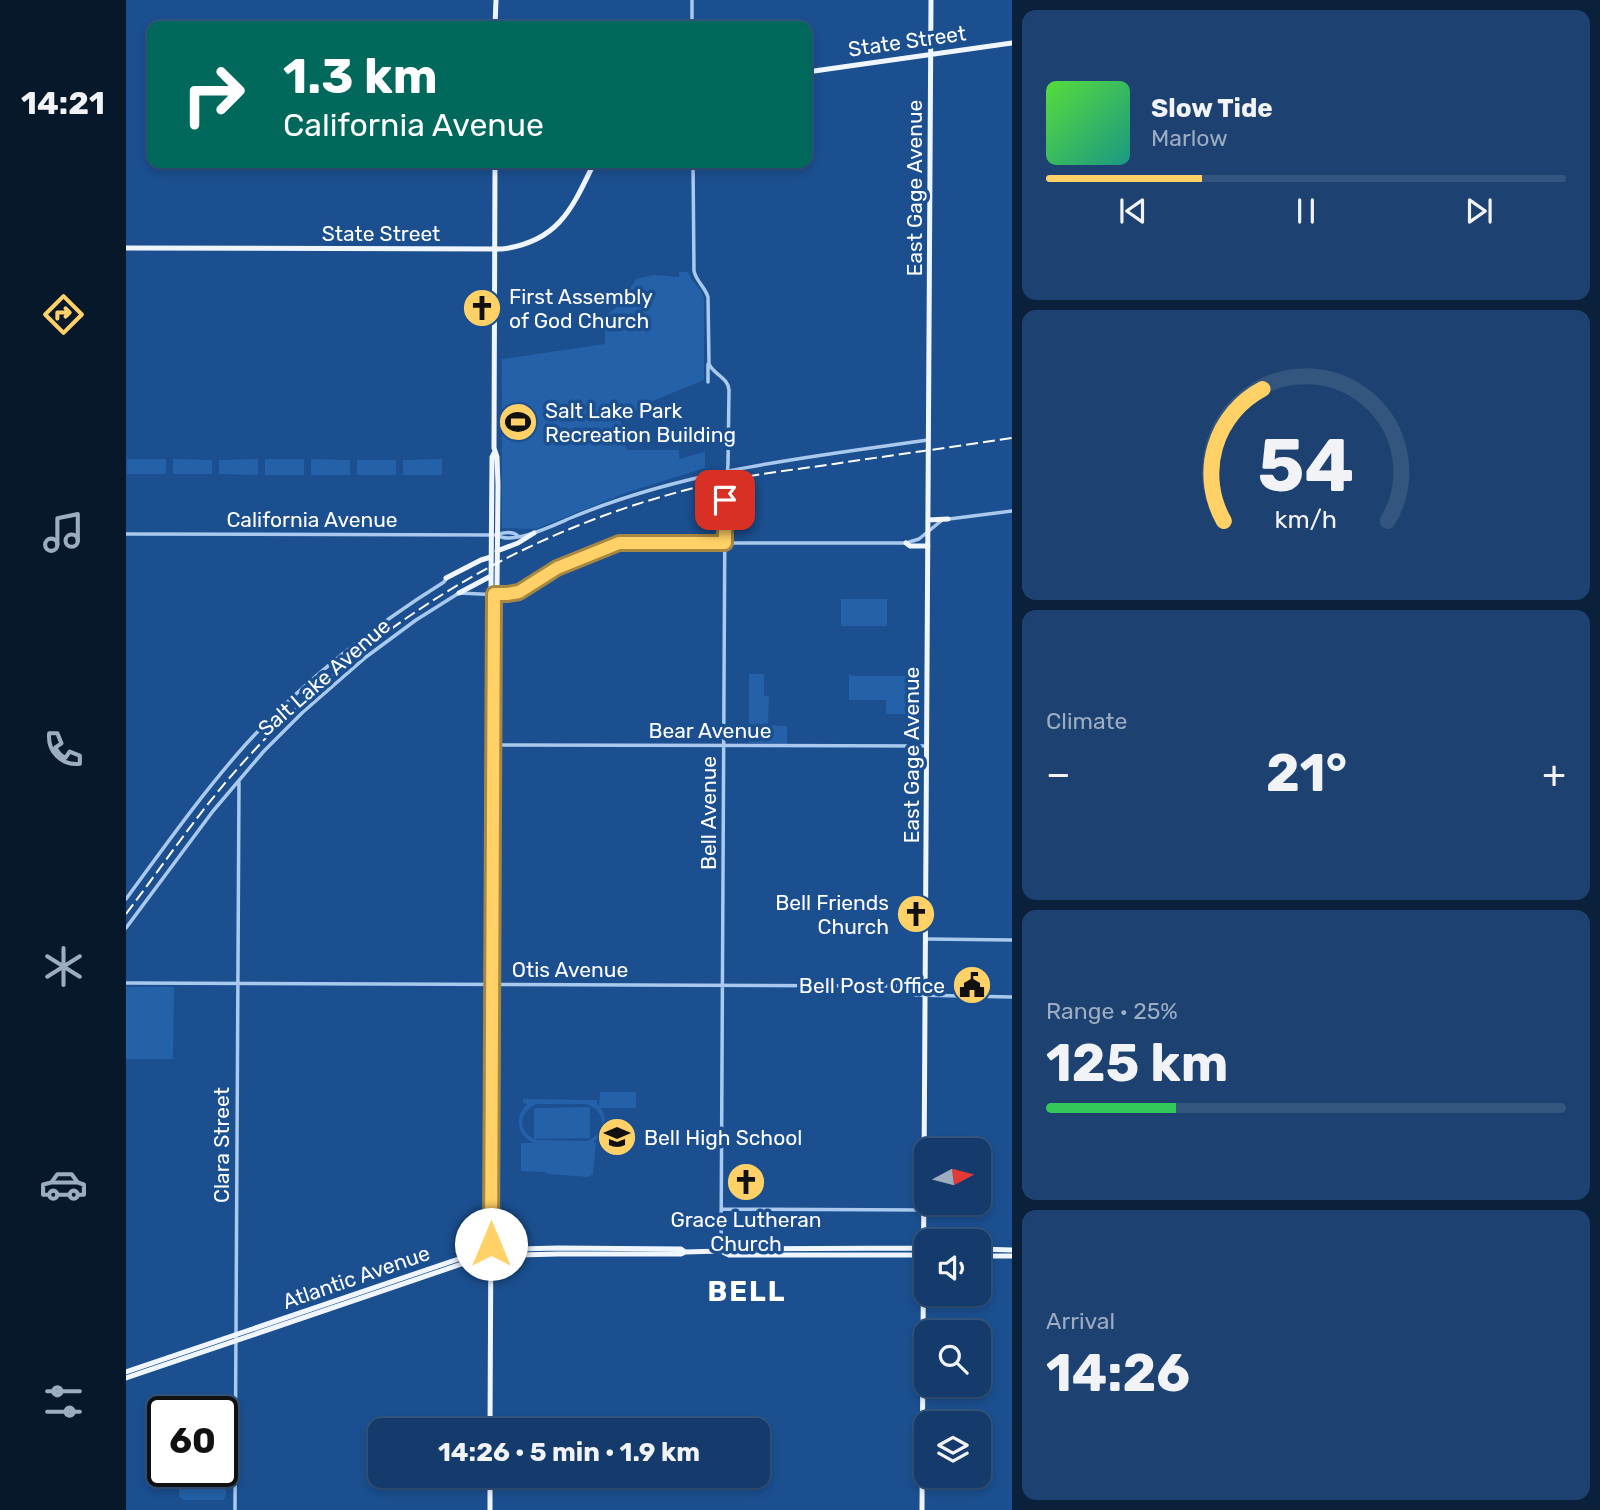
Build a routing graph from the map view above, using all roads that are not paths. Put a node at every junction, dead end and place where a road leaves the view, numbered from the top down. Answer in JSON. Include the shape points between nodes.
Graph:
{"nodes":[{"id":1,"x":496,"y":0,"type":"edge"},
{"id":2,"x":692,"y":0,"type":"edge"},
{"id":3,"x":931,"y":0,"type":"edge"},
{"id":4,"x":495,"y":21,"type":"edge"},
{"id":5,"x":692,"y":21,"type":"edge"},
{"id":6,"x":1012,"y":43,"type":"edge"},
{"id":7,"x":930,"y":54,"type":"junction"},
{"id":8,"x":812,"y":71,"type":"edge"},
{"id":9,"x":495,"y":168,"type":"edge"},
{"id":10,"x":592,"y":168,"type":"edge"},
{"id":11,"x":693,"y":168,"type":"edge"},
{"id":12,"x":126,"y":248,"type":"edge"},
{"id":13,"x":495,"y":249,"type":"junction"},
{"id":14,"x":709,"y":362,"type":"junction"},
{"id":15,"x":708,"y":382,"type":"dead end"},
{"id":16,"x":928,"y":440,"type":"junction"},
{"id":17,"x":728,"y":470,"type":"junction"},
{"id":18,"x":1012,"y":511,"type":"edge"},
{"id":19,"x":948,"y":519,"type":"junction"},
{"id":20,"x":928,"y":520,"type":"junction"},
{"id":21,"x":928,"y":532,"type":"junction"},
{"id":22,"x":534,"y":533,"type":"junction"},
{"id":23,"x":126,"y":534,"type":"edge"},
{"id":24,"x":494,"y":535,"type":"junction"},
{"id":25,"x":725,"y":543,"type":"junction"},
{"id":26,"x":906,"y":543,"type":"junction"},
{"id":27,"x":928,"y":546,"type":"junction"},
{"id":28,"x":497,"y":551,"type":"junction"},
{"id":29,"x":491,"y":557,"type":"junction"},
{"id":30,"x":491,"y":576,"type":"junction"},
{"id":31,"x":446,"y":578,"type":"joint"},
{"id":32,"x":459,"y":593,"type":"junction"},
{"id":33,"x":494,"y":594,"type":"junction"},
{"id":34,"x":493,"y":745,"type":"junction"},
{"id":35,"x":724,"y":746,"type":"junction"},
{"id":36,"x":927,"y":746,"type":"junction"},
{"id":37,"x":239,"y":780,"type":"junction"},
{"id":38,"x":126,"y":899,"type":"edge"},
{"id":39,"x":126,"y":928,"type":"edge"},
{"id":40,"x":925,"y":939,"type":"junction"},
{"id":41,"x":1012,"y":940,"type":"edge"},
{"id":42,"x":126,"y":983,"type":"edge"},
{"id":43,"x":238,"y":983,"type":"junction"},
{"id":44,"x":492,"y":984,"type":"junction"},
{"id":45,"x":925,"y":985,"type":"junction"},
{"id":46,"x":723,"y":986,"type":"junction"},
{"id":47,"x":898,"y":986,"type":"junction"},
{"id":48,"x":925,"y":996,"type":"junction"},
{"id":49,"x":1012,"y":997,"type":"edge"},
{"id":50,"x":924,"y":1138,"type":"edge"},
{"id":51,"x":721,"y":1209,"type":"junction"},
{"id":52,"x":914,"y":1210,"type":"edge"},
{"id":53,"x":991,"y":1249,"type":"edge"},
{"id":54,"x":825,"y":1250,"type":"junction"},
{"id":55,"x":1012,"y":1250,"type":"edge"},
{"id":56,"x":721,"y":1251,"type":"junction"},
{"id":57,"x":914,"y":1252,"type":"edge"},
{"id":58,"x":914,"y":1252,"type":"edge"},
{"id":59,"x":491,"y":1253,"type":"junction"},
{"id":60,"x":811,"y":1255,"type":"junction"},
{"id":61,"x":991,"y":1256,"type":"edge"},
{"id":62,"x":1012,"y":1256,"type":"edge"},
{"id":63,"x":924,"y":1306,"type":"edge"},
{"id":64,"x":236,"y":1338,"type":"junction"},
{"id":65,"x":126,"y":1372,"type":"edge"},
{"id":66,"x":126,"y":1378,"type":"edge"},
{"id":67,"x":490,"y":1418,"type":"edge"},
{"id":68,"x":490,"y":1488,"type":"edge"},
{"id":69,"x":235,"y":1510,"type":"edge"},
{"id":70,"x":490,"y":1510,"type":"edge"},
{"id":71,"x":922,"y":1510,"type":"edge"}],
"edges":[{"from":1,"to":4,"type":"main road"},
{"from":2,"to":5,"type":"street"},
{"from":3,"to":7,"type":"main road","name":"East Gage Avenue"},
{"from":6,"to":7,"type":"main road","name":"State Street"},
{"from":7,"to":8,"type":"main road","name":"State Street"},
{"from":7,"to":16,"type":"main road","name":"East Gage Avenue"},
{"from":9,"to":13,"type":"main road"},
{"from":10,"to":13,"type":"main road","name":"State Street","via":[[559,223],[525,244]]},
{"from":11,"to":14,"type":"street","via":[[693,267],[708,297]]},
{"from":12,"to":13,"type":"main road","name":"State Street"},
{"from":13,"to":24,"type":"main road"},
{"from":14,"to":15,"type":"street"},
{"from":14,"to":17,"type":"street","name":"Bell Avenue","via":[[729,390]]},
{"from":16,"to":17,"type":"street"},
{"from":16,"to":20,"type":"main road","name":"East Gage Avenue"},
{"from":17,"to":22,"type":"street","via":[[621,500]]},
{"from":17,"to":25,"type":"street","name":"Bell Avenue"},
{"from":18,"to":19,"type":"street"},
{"from":19,"to":20,"type":"main road"},
{"from":19,"to":21,"type":"street"},
{"from":20,"to":21,"type":"main road","name":"East Gage Avenue"},
{"from":21,"to":26,"type":"street"},
{"from":21,"to":27,"type":"main road","name":"East Gage Avenue"},
{"from":22,"to":24,"type":"street"},
{"from":22,"to":28,"type":"main road"},
{"from":23,"to":24,"type":"street","name":"California Avenue"},
{"from":24,"to":28,"type":"main road"},
{"from":24,"to":29,"type":"main road"},
{"from":25,"to":26,"type":"street"},
{"from":25,"to":33,"type":"street","via":[[619,543],[557,568],[519,592]]},
{"from":25,"to":35,"type":"street","name":"Bell Avenue"},
{"from":26,"to":27,"type":"main road"},
{"from":27,"to":36,"type":"main road","name":"East Gage Avenue"},
{"from":28,"to":33,"type":"main road"},
{"from":29,"to":30,"type":"main road"},
{"from":29,"to":31,"type":"main road"},
{"from":30,"to":32,"type":"main road"},
{"from":30,"to":33,"type":"main road"},
{"from":31,"to":38,"type":"street","name":"Salt Lake Avenue","via":[[347,649],[276,713],[215,781]]},
{"from":32,"to":33,"type":"street"},
{"from":32,"to":37,"type":"street","name":"Salt Lake Avenue","via":[[338,681]]},
{"from":33,"to":34,"type":"main road"},
{"from":34,"to":35,"type":"street","name":"Bear Avenue"},
{"from":34,"to":44,"type":"main road"},
{"from":35,"to":36,"type":"street","name":"Bear Avenue"},
{"from":35,"to":46,"type":"street","name":"Bell Avenue"},
{"from":36,"to":40,"type":"main road","name":"East Gage Avenue"},
{"from":37,"to":39,"type":"street","name":"Salt Lake Avenue"},
{"from":37,"to":43,"type":"street","name":"Clara Street"},
{"from":40,"to":41,"type":"street"},
{"from":40,"to":45,"type":"main road","name":"East Gage Avenue"},
{"from":42,"to":43,"type":"street","name":"Otis Avenue"},
{"from":43,"to":44,"type":"street","name":"Otis Avenue"},
{"from":43,"to":64,"type":"street","name":"Clara Street"},
{"from":44,"to":46,"type":"street","name":"Otis Avenue"},
{"from":44,"to":59,"type":"main road"},
{"from":45,"to":47,"type":"main road"},
{"from":45,"to":48,"type":"main road","name":"East Gage Avenue"},
{"from":46,"to":47,"type":"street","name":"Otis Avenue"},
{"from":46,"to":51,"type":"street","name":"Bell Avenue"},
{"from":47,"to":48,"type":"street","name":"Otis Avenue"},
{"from":48,"to":49,"type":"street","name":"Otis Avenue"},
{"from":48,"to":50,"type":"main road","name":"East Gage Avenue"},
{"from":51,"to":52,"type":"street"},
{"from":51,"to":56,"type":"street","name":"Bell Avenue"},
{"from":53,"to":55,"type":"main road"},
{"from":54,"to":56,"type":"main road","name":"Atlantic Avenue"},
{"from":54,"to":57,"type":"main road","name":"Atlantic Avenue"},
{"from":54,"to":60,"type":"main road"},
{"from":56,"to":59,"type":"main road","name":"Atlantic Avenue"},
{"from":56,"to":60,"type":"main road","name":"Atlantic Avenue","via":[[729,1255]]},
{"from":58,"to":60,"type":"main road","name":"Atlantic Avenue"},
{"from":59,"to":64,"type":"main road","name":"Atlantic Avenue"},
{"from":59,"to":67,"type":"main road"},
{"from":61,"to":62,"type":"main road"},
{"from":63,"to":71,"type":"main road","name":"East Gage Avenue"},
{"from":64,"to":65,"type":"main road","name":"Atlantic Avenue"},
{"from":64,"to":66,"type":"main road","name":"Atlantic Avenue"},
{"from":64,"to":69,"type":"street","name":"Clara Street"},
{"from":68,"to":70,"type":"main road"}]}
